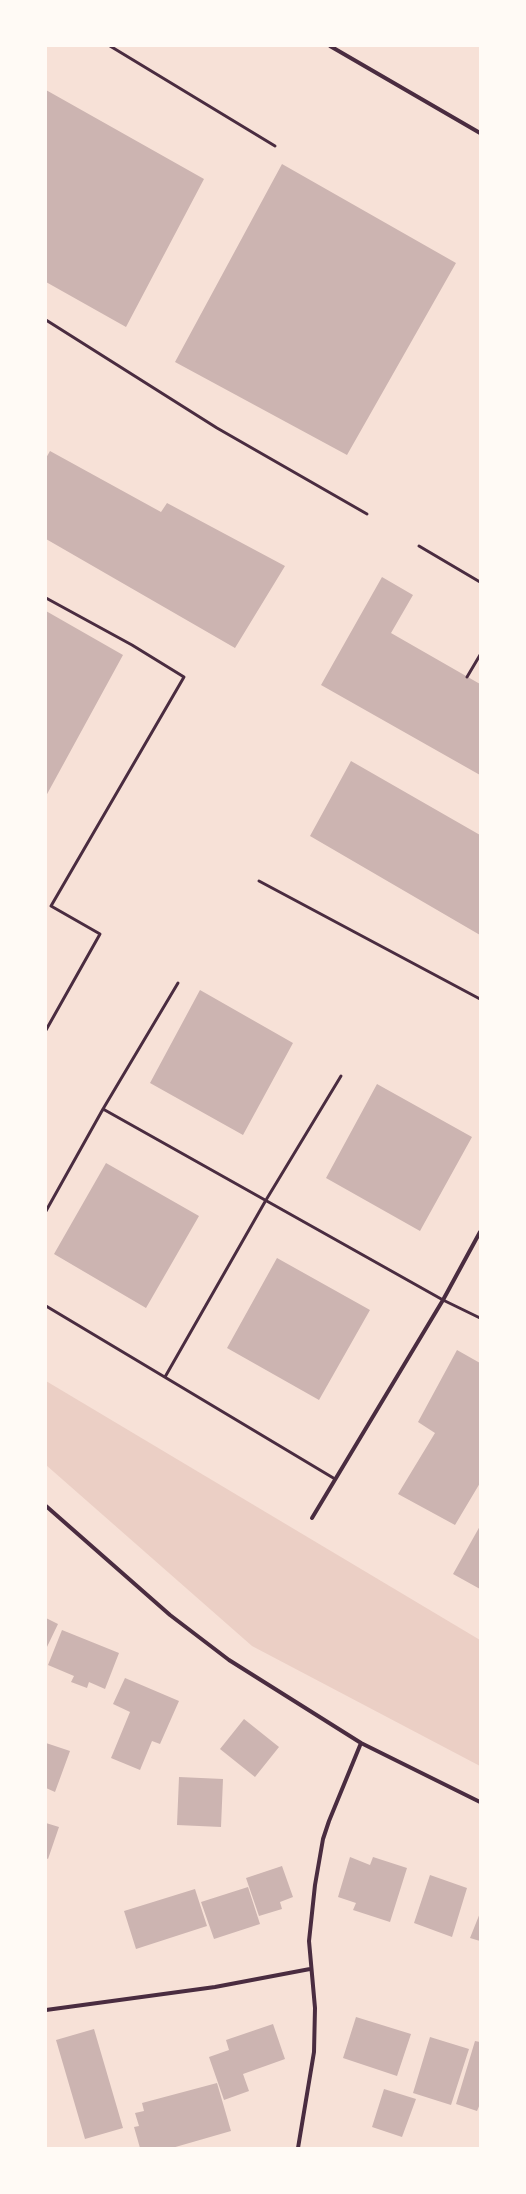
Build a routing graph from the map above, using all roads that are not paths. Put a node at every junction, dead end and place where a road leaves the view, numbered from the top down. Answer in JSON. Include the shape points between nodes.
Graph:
{"nodes":[{"id":1,"x":110,"y":46,"type":"edge"},
{"id":2,"x":330,"y":46,"type":"edge"},
{"id":3,"x":480,"y":133,"type":"edge"},
{"id":4,"x":275,"y":146,"type":"dead end"},
{"id":5,"x":46,"y":320,"type":"edge"},
{"id":6,"x":366,"y":514,"type":"dead end"},
{"id":7,"x":419,"y":546,"type":"dead end"},
{"id":8,"x":480,"y":582,"type":"edge"},
{"id":9,"x":46,"y":598,"type":"edge"},
{"id":10,"x":480,"y":655,"type":"edge"},
{"id":11,"x":467,"y":677,"type":"dead end"},
{"id":12,"x":259,"y":881,"type":"dead end"},
{"id":13,"x":178,"y":983,"type":"dead end"},
{"id":14,"x":480,"y":999,"type":"edge"},
{"id":15,"x":46,"y":1030,"type":"edge"},
{"id":16,"x":341,"y":1076,"type":"dead end"},
{"id":17,"x":102,"y":1109,"type":"junction"},
{"id":18,"x":266,"y":1200,"type":"junction"},
{"id":19,"x":46,"y":1211,"type":"edge"},
{"id":20,"x":480,"y":1232,"type":"edge"},
{"id":21,"x":443,"y":1300,"type":"junction"},
{"id":22,"x":46,"y":1306,"type":"edge"},
{"id":23,"x":480,"y":1318,"type":"edge"},
{"id":24,"x":165,"y":1377,"type":"junction"},
{"id":25,"x":335,"y":1479,"type":"junction"},
{"id":26,"x":46,"y":1506,"type":"edge"},
{"id":27,"x":312,"y":1518,"type":"dead end"},
{"id":28,"x":361,"y":1743,"type":"junction"},
{"id":29,"x":480,"y":1802,"type":"edge"},
{"id":30,"x":310,"y":1969,"type":"junction"},
{"id":31,"x":46,"y":2010,"type":"edge"},
{"id":32,"x":298,"y":2148,"type":"edge"}],
"edges":[{"from":1,"to":4,"type":"lane"},
{"from":2,"to":3,"type":"street"},
{"from":5,"to":6,"type":"lane","via":[[217,428]]},
{"from":7,"to":8,"type":"lane"},
{"from":9,"to":15,"type":"lane","via":[[184,677],[51,906],[100,934]]},
{"from":10,"to":11,"type":"lane"},
{"from":12,"to":14,"type":"lane"},
{"from":13,"to":17,"type":"lane"},
{"from":16,"to":18,"type":"lane"},
{"from":17,"to":18,"type":"lane"},
{"from":17,"to":19,"type":"lane"},
{"from":18,"to":21,"type":"lane"},
{"from":18,"to":24,"type":"lane"},
{"from":20,"to":21,"type":"street"},
{"from":21,"to":23,"type":"lane"},
{"from":21,"to":25,"type":"street"},
{"from":22,"to":24,"type":"lane"},
{"from":24,"to":25,"type":"lane"},
{"from":25,"to":27,"type":"street"},
{"from":26,"to":28,"type":"street","via":[[135,1586],[196,1636],[270,1687]]},
{"from":28,"to":29,"type":"street"},
{"from":28,"to":30,"type":"street","via":[[324,1839],[311,1915]]},
{"from":30,"to":31,"type":"street","via":[[215,1987]]},
{"from":30,"to":32,"type":"street","via":[[315,2008],[314,2052]]}]}
